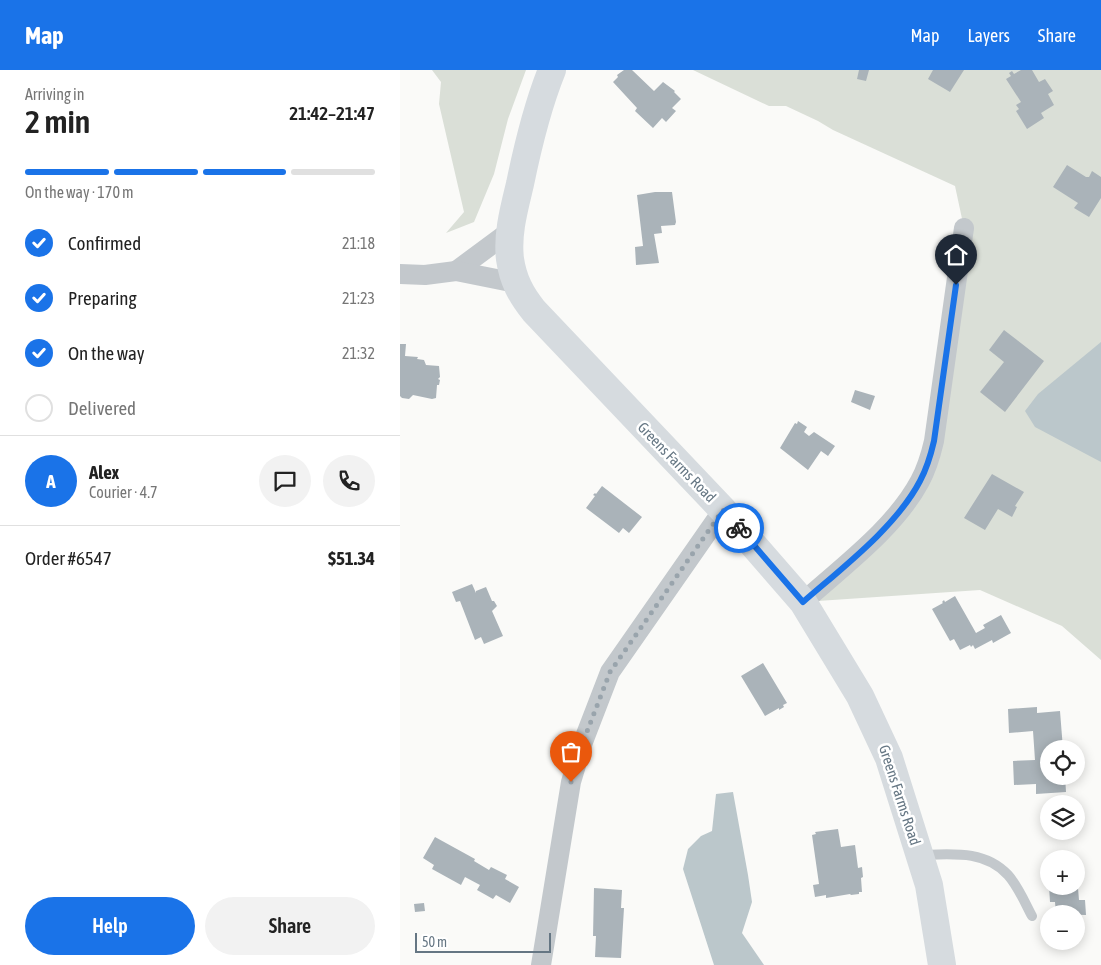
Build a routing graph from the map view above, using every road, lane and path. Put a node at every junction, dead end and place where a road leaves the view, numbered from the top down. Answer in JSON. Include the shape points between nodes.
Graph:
{"nodes":[{"id":1,"x":552,"y":70,"type":"edge"},
{"id":2,"x":964,"y":228,"type":"dead end"},
{"id":3,"x":510,"y":231,"type":"junction"},
{"id":4,"x":456,"y":271,"type":"junction"},
{"id":5,"x":400,"y":274,"type":"edge"},
{"id":6,"x":516,"y":283,"type":"junction"},
{"id":7,"x":723,"y":510,"type":"junction"},
{"id":8,"x":803,"y":602,"type":"junction"},
{"id":9,"x":920,"y":855,"type":"junction"},
{"id":10,"x":1032,"y":916,"type":"dead end"},
{"id":11,"x":541,"y":965,"type":"edge"},
{"id":12,"x":942,"y":965,"type":"edge"}],
"edges":[{"from":1,"to":3,"type":"main road","name":"Greens Farms Road","via":[[530,138]]},
{"from":2,"to":8,"type":"street","via":[[929,460],[908,500],[878,535]]},
{"from":3,"to":4,"type":"street"},
{"from":3,"to":6,"type":"main road","name":"Greens Farms Road","via":[[510,259]]},
{"from":4,"to":5,"type":"street"},
{"from":4,"to":6,"type":"street"},
{"from":6,"to":7,"type":"main road","name":"Greens Farms Road","via":[[534,311]]},
{"from":7,"to":8,"type":"main road","name":"Greens Farms Road"},
{"from":7,"to":11,"type":"street","via":[[610,672],[571,782]]},
{"from":8,"to":9,"type":"main road","name":"Greens Farms Road","via":[[878,731]]},
{"from":9,"to":10,"type":"lane","via":[[974,855],[997,866],[1009,876]]},
{"from":9,"to":12,"type":"main road","name":"Greens Farms Road","via":[[929,885]]}]}
